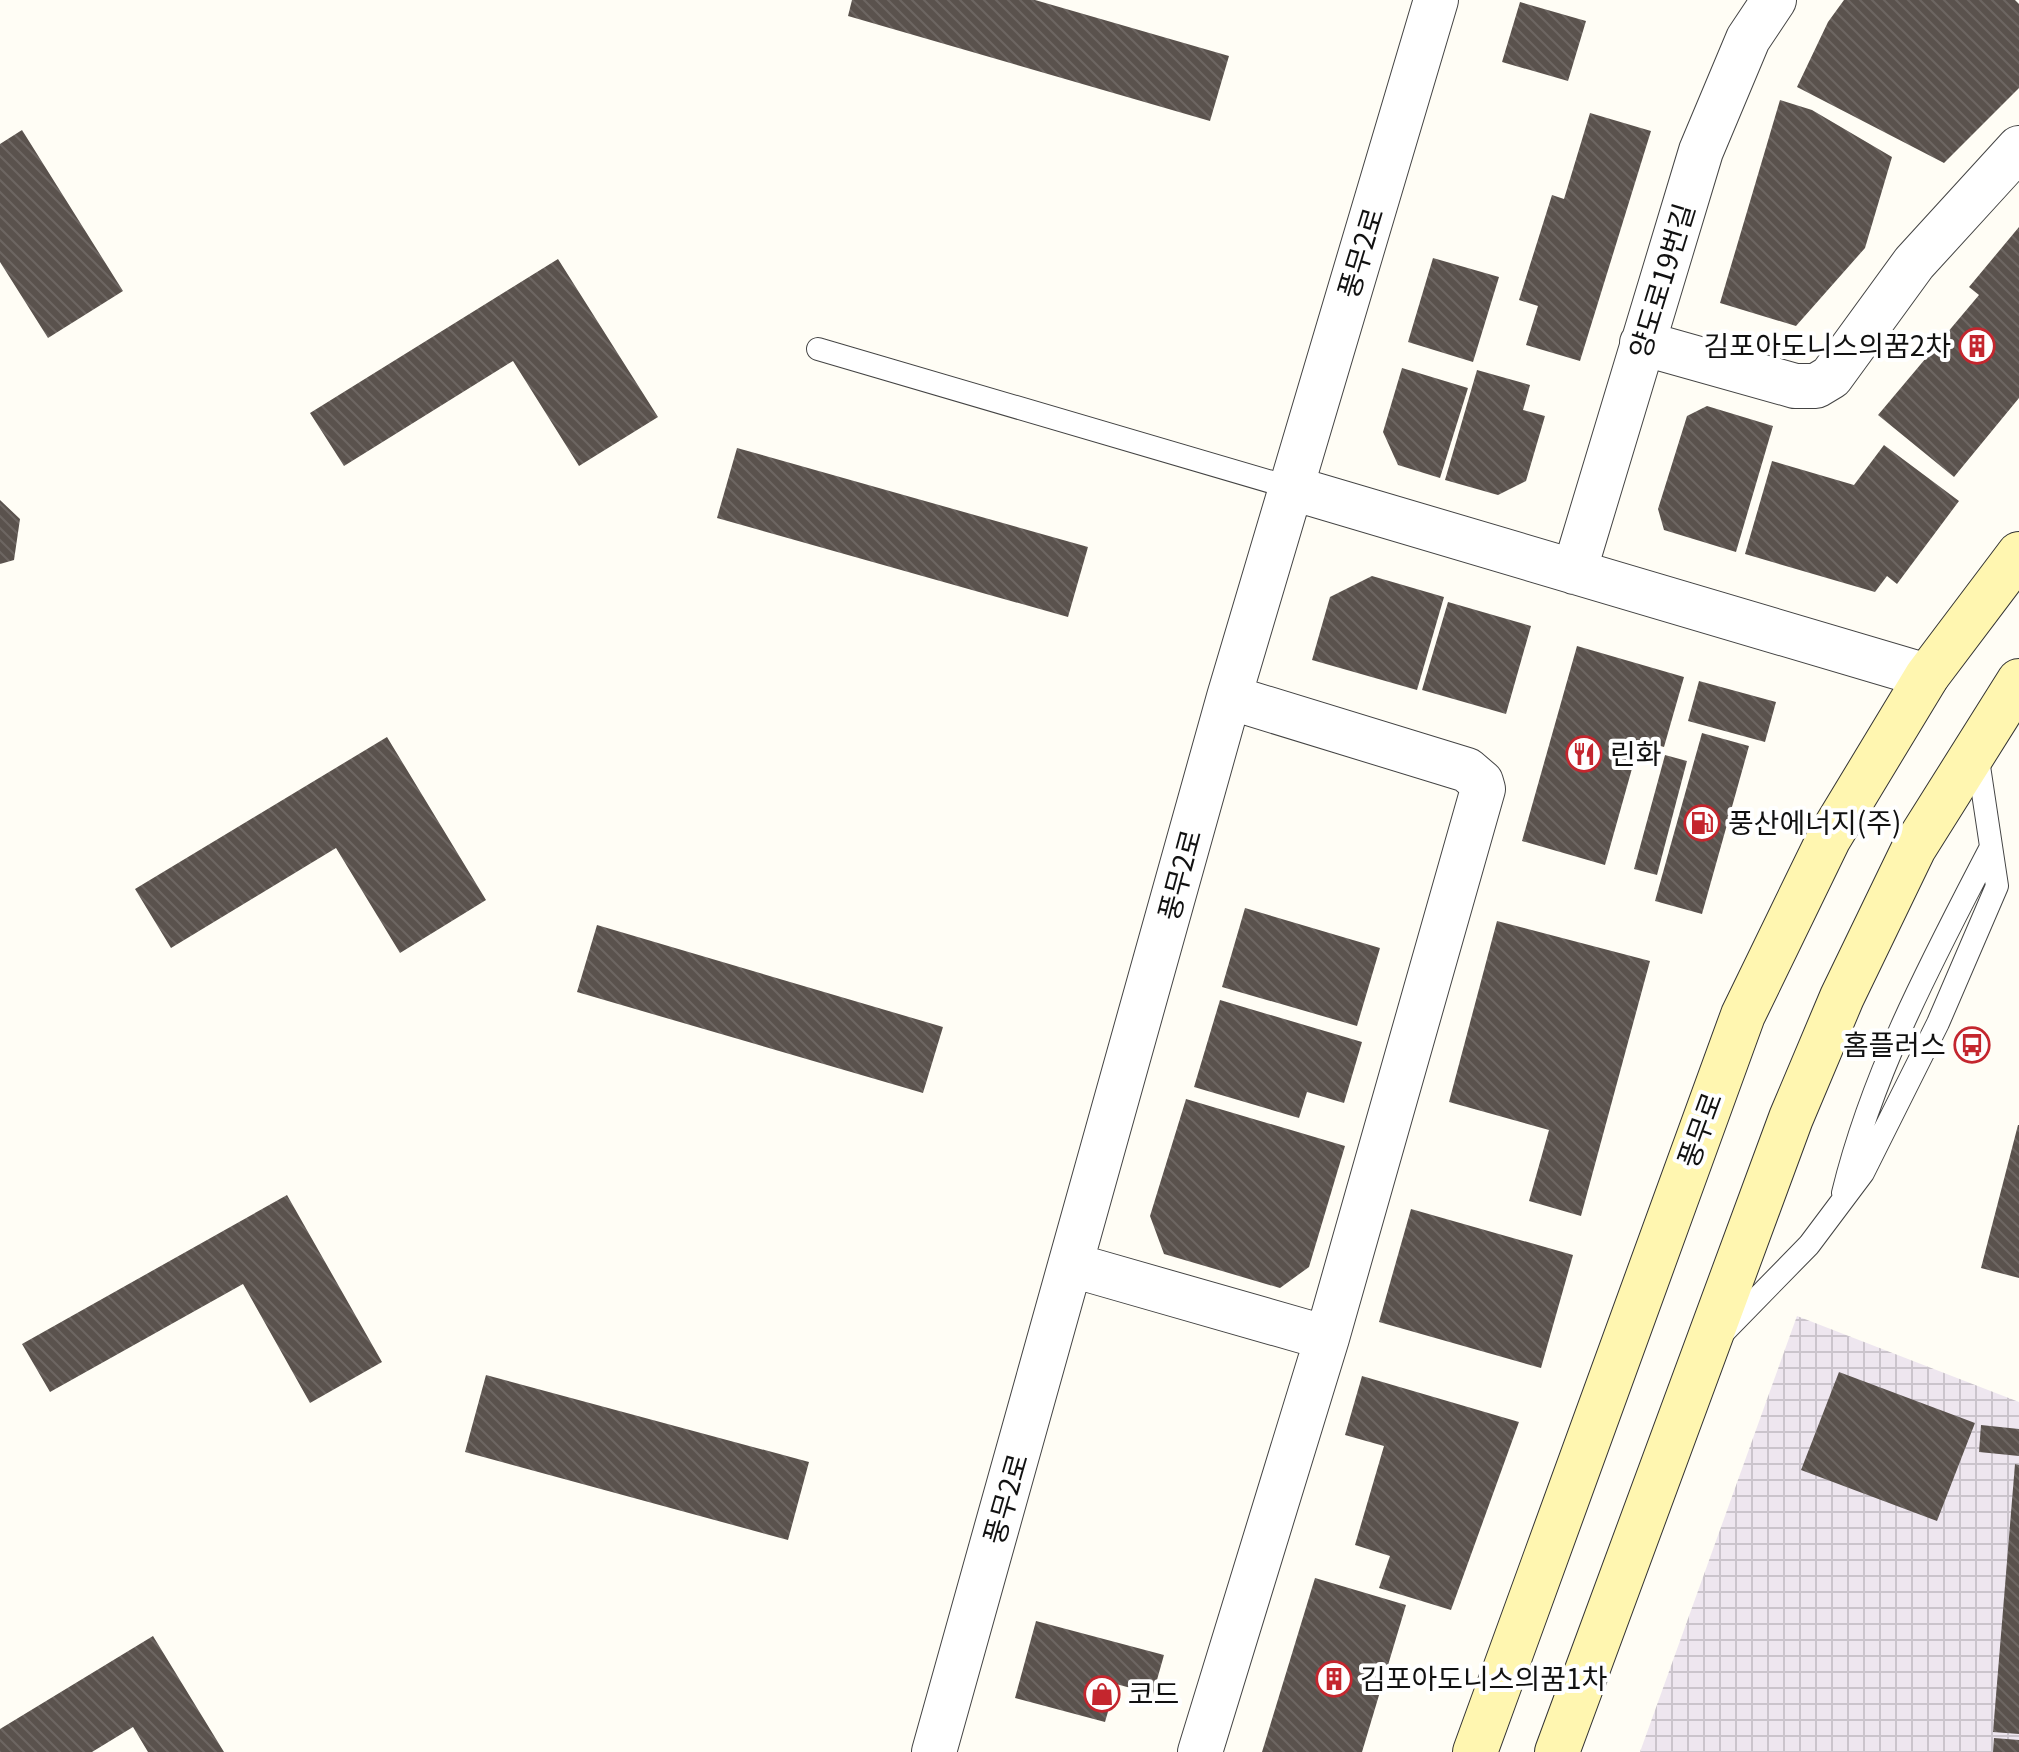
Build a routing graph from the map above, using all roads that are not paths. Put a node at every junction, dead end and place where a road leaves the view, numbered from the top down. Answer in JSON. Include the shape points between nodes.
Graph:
{"nodes":[{"id":1,"x":1436,"y":0,"type":"edge"},
{"id":2,"x":1774,"y":0,"type":"edge"},
{"id":3,"x":2019,"y":148,"type":"edge"},
{"id":4,"x":1642,"y":343,"type":"junction"},
{"id":5,"x":818,"y":349,"type":"dead end"},
{"id":6,"x":1292,"y":488,"type":"junction"},
{"id":7,"x":2019,"y":554,"type":"edge"},
{"id":8,"x":1574,"y":572,"type":"junction"},
{"id":9,"x":1927,"y":676,"type":"junction"},
{"id":10,"x":2019,"y":681,"type":"edge"},
{"id":11,"x":1229,"y":697,"type":"junction"},
{"id":12,"x":1976,"y":747,"type":"junction"},
{"id":13,"x":1991,"y":847,"type":"junction"},
{"id":14,"x":1840,"y":1206,"type":"junction"},
{"id":15,"x":1072,"y":1265,"type":"junction"},
{"id":16,"x":1327,"y":1338,"type":"junction"},
{"id":17,"x":1704,"y":1350,"type":"junction"},
{"id":18,"x":934,"y":1752,"type":"edge"},
{"id":19,"x":1200,"y":1752,"type":"edge"},
{"id":20,"x":1475,"y":1752,"type":"edge"},
{"id":21,"x":1557,"y":1752,"type":"edge"}],
"edges":[{"from":1,"to":6,"type":"street","name":"풍무2로"},
{"from":2,"to":4,"type":"street","name":"양도로19번길","via":[[1748,39],[1701,151]]},
{"from":3,"to":4,"type":"street","via":[[1950,219],[1831,377],[1816,386],[1795,386]]},
{"from":4,"to":8,"type":"street","name":"양도로19번길"},
{"from":5,"to":6,"type":"lane"},
{"from":6,"to":8,"type":"street"},
{"from":6,"to":11,"type":"street","name":"풍무2로"},
{"from":7,"to":9,"type":"street","name":"풍무로"},
{"from":8,"to":9,"type":"street"},
{"from":9,"to":20,"type":"street","name":"풍무로","via":[[1829,838],[1743,1015]]},
{"from":10,"to":12,"type":"street"},
{"from":11,"to":15,"type":"street","name":"풍무2로"},
{"from":11,"to":16,"type":"street","via":[[1467,770],[1483,789]]},
{"from":12,"to":13,"type":"lane"},
{"from":12,"to":17,"type":"street","via":[[1914,848],[1842,997]]},
{"from":13,"to":14,"type":"lane","via":[[1885,1065],[1856,1141]]},
{"from":13,"to":14,"type":"lane","via":[[1997,886],[1889,1127]]},
{"from":14,"to":17,"type":"lane","via":[[1769,1289]]},
{"from":15,"to":16,"type":"street"},
{"from":15,"to":18,"type":"street","name":"풍무2로"},
{"from":16,"to":19,"type":"street"},
{"from":17,"to":21,"type":"street"}]}
